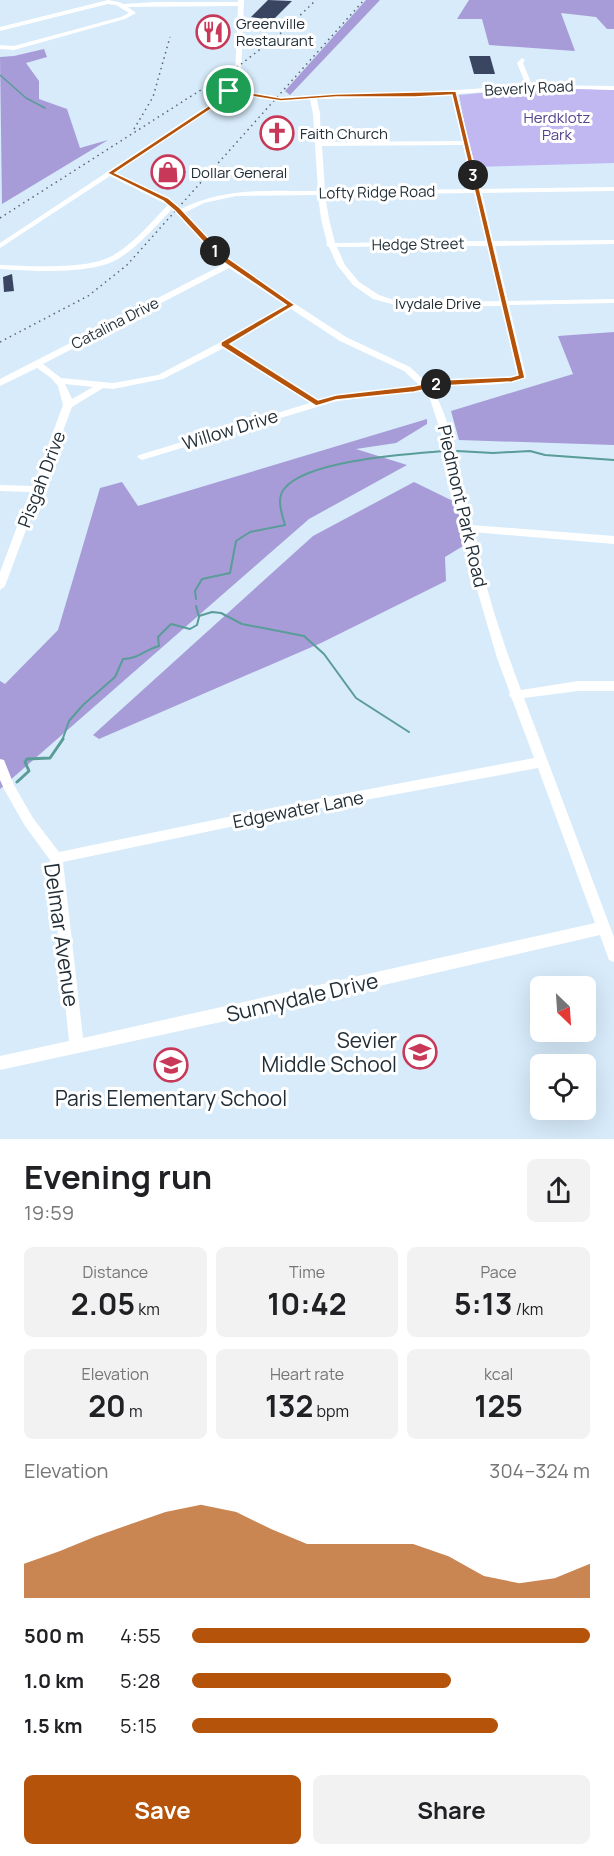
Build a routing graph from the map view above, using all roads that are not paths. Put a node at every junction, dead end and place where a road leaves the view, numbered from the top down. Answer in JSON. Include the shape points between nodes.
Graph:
{"nodes":[{"id":1,"x":241,"y":2,"type":"edge"},
{"id":2,"x":123,"y":6,"type":"junction"},
{"id":3,"x":0,"y":29,"type":"edge"},
{"id":4,"x":0,"y":46,"type":"edge"},
{"id":5,"x":522,"y":60,"type":"dead end"},
{"id":6,"x":530,"y":87,"type":"junction"},
{"id":7,"x":614,"y":88,"type":"edge"},
{"id":8,"x":229,"y":91,"type":"junction"},
{"id":9,"x":454,"y":93,"type":"junction"},
{"id":10,"x":313,"y":97,"type":"junction"},
{"id":11,"x":465,"y":143,"type":"junction"},
{"id":12,"x":318,"y":144,"type":"junction"},
{"id":13,"x":110,"y":173,"type":"junction"},
{"id":14,"x":614,"y":189,"type":"edge"},
{"id":15,"x":477,"y":191,"type":"junction"},
{"id":16,"x":321,"y":193,"type":"junction"},
{"id":17,"x":176,"y":208,"type":"junction"},
{"id":18,"x":614,"y":242,"type":"edge"},
{"id":19,"x":490,"y":244,"type":"junction"},
{"id":20,"x":330,"y":245,"type":"junction"},
{"id":21,"x":0,"y":246,"type":"edge"},
{"id":22,"x":230,"y":264,"type":"junction"},
{"id":23,"x":0,"y":267,"type":"edge"},
{"id":24,"x":614,"y":302,"type":"edge"},
{"id":25,"x":504,"y":303,"type":"junction"},
{"id":26,"x":291,"y":305,"type":"junction"},
{"id":27,"x":224,"y":344,"type":"junction"},
{"id":28,"x":37,"y":364,"type":"junction"},
{"id":29,"x":61,"y":381,"type":"junction"},
{"id":30,"x":0,"y":383,"type":"edge"},
{"id":31,"x":102,"y":386,"type":"junction"},
{"id":32,"x":425,"y":386,"type":"junction"},
{"id":33,"x":316,"y":403,"type":"junction"},
{"id":34,"x":68,"y":405,"type":"junction"},
{"id":35,"x":142,"y":457,"type":"dead end"},
{"id":36,"x":0,"y":488,"type":"edge"},
{"id":37,"x":37,"y":489,"type":"junction"},
{"id":38,"x":467,"y":528,"type":"junction"},
{"id":39,"x":614,"y":540,"type":"edge"},
{"id":40,"x":0,"y":586,"type":"edge"},
{"id":41,"x":614,"y":686,"type":"edge"},
{"id":42,"x":515,"y":694,"type":"junction"},
{"id":43,"x":540,"y":762,"type":"junction"},
{"id":44,"x":0,"y":764,"type":"edge"},
{"id":45,"x":56,"y":858,"type":"junction"},
{"id":46,"x":603,"y":928,"type":"junction"},
{"id":47,"x":614,"y":955,"type":"edge"},
{"id":48,"x":77,"y":1047,"type":"junction"},
{"id":49,"x":0,"y":1063,"type":"edge"}],
"edges":[{"from":1,"to":2,"type":"street"},
{"from":1,"to":8,"type":"street","via":[[238,74]]},
{"from":2,"to":3,"type":"street","via":[[105,2]]},
{"from":2,"to":4,"type":"street","via":[[133,14],[12,48]]},
{"from":5,"to":6,"type":"street"},
{"from":6,"to":7,"type":"street","name":"Beverly Road"},
{"from":6,"to":9,"type":"street","name":"Beverly Road"},
{"from":8,"to":10,"type":"street","name":"Beverly Road","via":[[274,99]]},
{"from":8,"to":13,"type":"street"},
{"from":9,"to":10,"type":"street","name":"Beverly Road"},
{"from":9,"to":11,"type":"street"},
{"from":10,"to":12,"type":"street","name":"Ivydale Drive"},
{"from":11,"to":12,"type":"street"},
{"from":11,"to":15,"type":"street"},
{"from":12,"to":16,"type":"street","name":"Ivydale Drive"},
{"from":13,"to":17,"type":"street","name":"Piedmont Park Road"},
{"from":13,"to":21,"type":"street"},
{"from":14,"to":15,"type":"street","name":"Lofty Ridge Road"},
{"from":15,"to":16,"type":"street","name":"Lofty Ridge Road"},
{"from":15,"to":19,"type":"street"},
{"from":16,"to":17,"type":"street","name":"Lofty Ridge Road","via":[[226,195]]},
{"from":16,"to":20,"type":"street","name":"Ivydale Drive"},
{"from":17,"to":22,"type":"street","name":"Piedmont Park Road"},
{"from":17,"to":23,"type":"street","name":"Lofty Ridge Road","via":[[103,263]]},
{"from":18,"to":19,"type":"street","name":"Hedge Street"},
{"from":19,"to":20,"type":"street","name":"Hedge Street"},
{"from":19,"to":25,"type":"street"},
{"from":20,"to":25,"type":"street","name":"Ivydale Drive","via":[[360,286],[387,302]]},
{"from":22,"to":26,"type":"street","name":"Piedmont Park Road"},
{"from":22,"to":28,"type":"street","name":"Catalina Drive"},
{"from":24,"to":25,"type":"street","name":"Ivydale Drive"},
{"from":25,"to":32,"type":"street","name":"Willow Drive","via":[[522,376]]},
{"from":26,"to":27,"type":"street"},
{"from":26,"to":32,"type":"street","name":"Piedmont Park Road","via":[[343,339],[401,365]]},
{"from":27,"to":31,"type":"street","via":[[160,377]]},
{"from":27,"to":33,"type":"street"},
{"from":28,"to":29,"type":"street"},
{"from":28,"to":30,"type":"street","name":"Catalina Drive"},
{"from":29,"to":31,"type":"street"},
{"from":29,"to":34,"type":"street"},
{"from":31,"to":34,"type":"street"},
{"from":32,"to":33,"type":"street","name":"Willow Drive"},
{"from":32,"to":38,"type":"street","name":"Piedmont Park Road","via":[[444,424]]},
{"from":33,"to":35,"type":"street","name":"Willow Drive"},
{"from":34,"to":37,"type":"street","name":"Pisgah Drive"},
{"from":36,"to":37,"type":"street"},
{"from":37,"to":40,"type":"street","name":"Pisgah Drive"},
{"from":38,"to":39,"type":"street"},
{"from":38,"to":42,"type":"street","name":"Piedmont Park Road"},
{"from":41,"to":42,"type":"street"},
{"from":42,"to":43,"type":"street","name":"Piedmont Park Road"},
{"from":43,"to":45,"type":"street","name":"Edgewater Lane"},
{"from":43,"to":46,"type":"street","name":"Piedmont Park Road"},
{"from":44,"to":45,"type":"street","name":"Delmar Avenue","via":[[29,822]]},
{"from":45,"to":48,"type":"street","name":"Delmar Avenue"},
{"from":46,"to":47,"type":"street","name":"Piedmont Park Road"},
{"from":46,"to":48,"type":"street","name":"Sunnydale Drive"},
{"from":48,"to":49,"type":"street","name":"Sunnydale Drive"}]}
